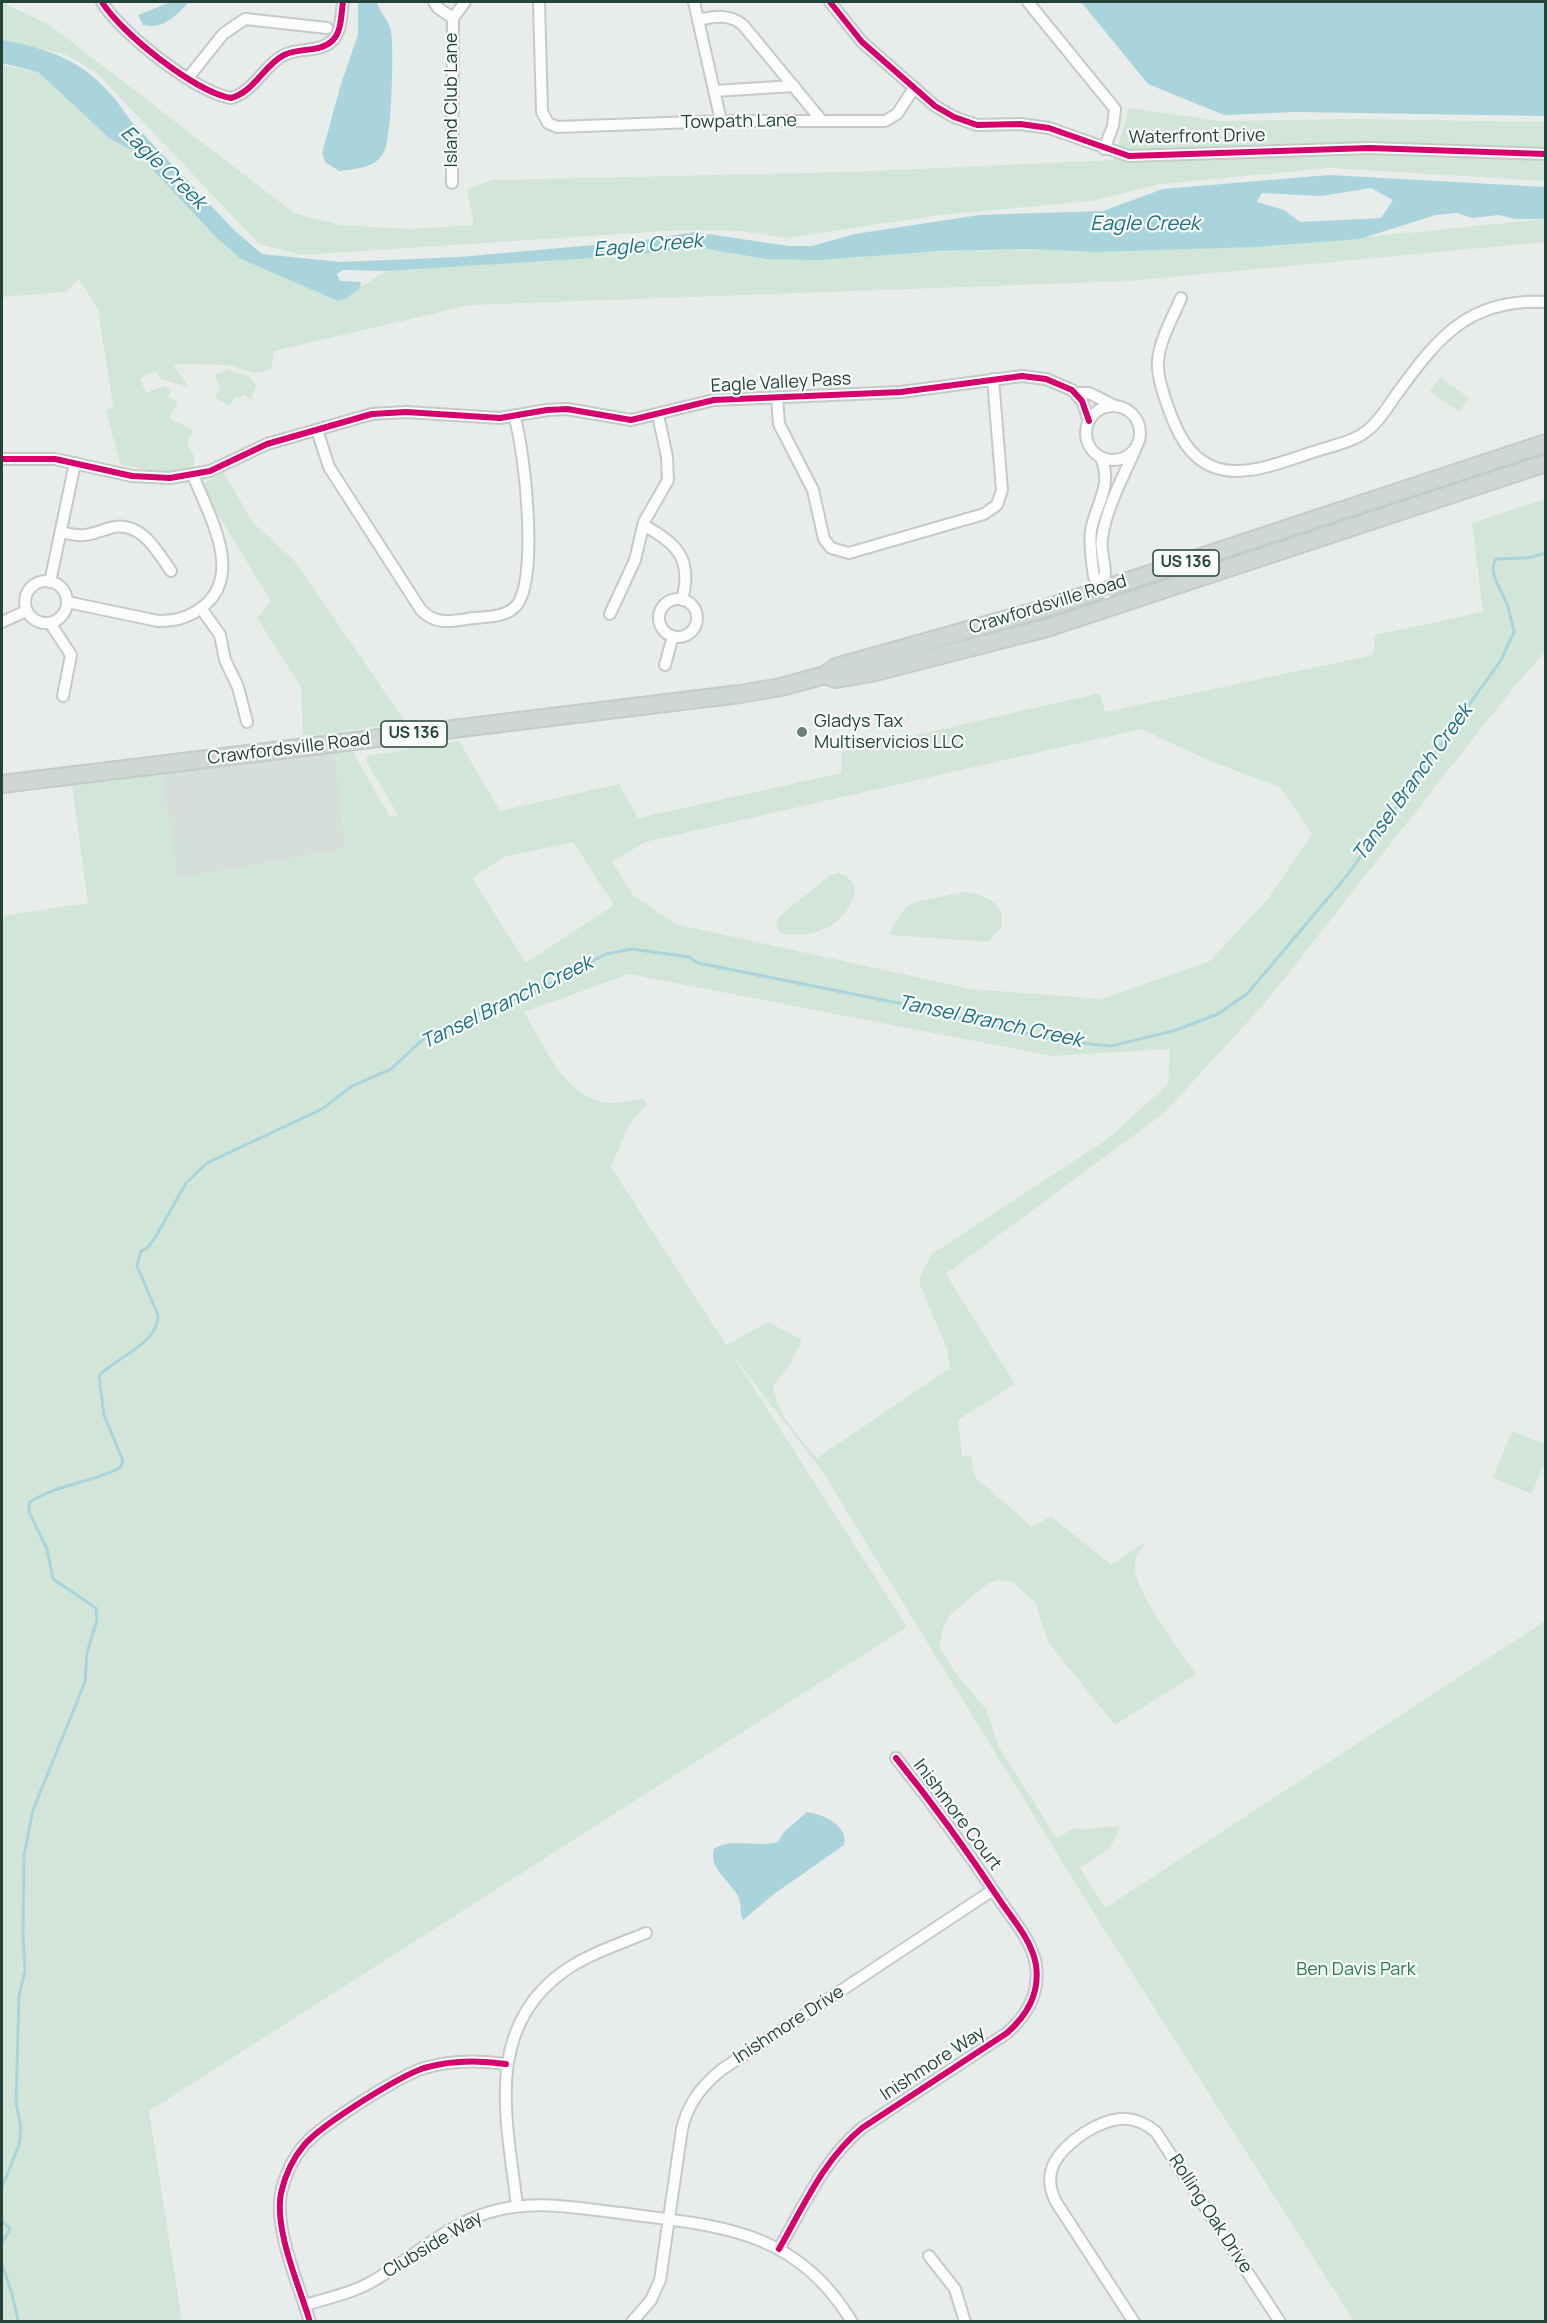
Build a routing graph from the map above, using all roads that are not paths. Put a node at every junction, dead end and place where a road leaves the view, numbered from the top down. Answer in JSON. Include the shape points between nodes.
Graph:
{"nodes":[{"id":1,"x":102,"y":2,"type":"edge"},
{"id":2,"x":344,"y":2,"type":"edge"},
{"id":3,"x":434,"y":2,"type":"edge"},
{"id":4,"x":465,"y":2,"type":"edge"},
{"id":5,"x":539,"y":2,"type":"edge"},
{"id":6,"x":694,"y":2,"type":"edge"},
{"id":7,"x":830,"y":2,"type":"edge"},
{"id":8,"x":1028,"y":2,"type":"edge"},
{"id":9,"x":453,"y":18,"type":"junction"},
{"id":10,"x":698,"y":20,"type":"junction"},
{"id":11,"x":327,"y":28,"type":"dead end"},
{"id":12,"x":188,"y":78,"type":"junction"},
{"id":13,"x":794,"y":86,"type":"junction"},
{"id":14,"x":914,"y":88,"type":"junction"},
{"id":15,"x":714,"y":91,"type":"junction"},
{"id":16,"x":721,"y":121,"type":"junction"},
{"id":17,"x":822,"y":121,"type":"junction"},
{"id":18,"x":1104,"y":149,"type":"junction"},
{"id":19,"x":1545,"y":154,"type":"edge"},
{"id":20,"x":452,"y":183,"type":"dead end"},
{"id":21,"x":1181,"y":298,"type":"dead end"},
{"id":22,"x":1545,"y":302,"type":"edge"},
{"id":23,"x":993,"y":379,"type":"junction"},
{"id":24,"x":1077,"y":393,"type":"junction"},
{"id":25,"x":777,"y":397,"type":"junction"},
{"id":26,"x":1116,"y":406,"type":"junction"},
{"id":27,"x":658,"y":414,"type":"junction"},
{"id":28,"x":514,"y":416,"type":"junction"},
{"id":29,"x":1089,"y":421,"type":"junction"},
{"id":30,"x":317,"y":430,"type":"junction"},
{"id":31,"x":1545,"y":443,"type":"edge"},
{"id":32,"x":1137,"y":446,"type":"junction"},
{"id":33,"x":1101,"y":458,"type":"junction"},
{"id":34,"x":2,"y":459,"type":"edge"},
{"id":35,"x":75,"y":463,"type":"junction"},
{"id":36,"x":1545,"y":463,"type":"edge"},
{"id":37,"x":194,"y":475,"type":"junction"},
{"id":38,"x":643,"y":525,"type":"junction"},
{"id":39,"x":61,"y":532,"type":"junction"},
{"id":40,"x":171,"y":571,"type":"dead end"},
{"id":41,"x":50,"y":582,"type":"junction"},
{"id":42,"x":1104,"y":586,"type":"junction"},
{"id":43,"x":682,"y":600,"type":"junction"},
{"id":44,"x":67,"y":602,"type":"junction"},
{"id":45,"x":1111,"y":608,"type":"junction"},
{"id":46,"x":201,"y":609,"type":"junction"},
{"id":47,"x":26,"y":611,"type":"junction"},
{"id":48,"x":610,"y":614,"type":"dead end"},
{"id":49,"x":2,"y":622,"type":"edge"},
{"id":50,"x":50,"y":623,"type":"junction"},
{"id":51,"x":673,"y":636,"type":"junction"},
{"id":52,"x":665,"y":665,"type":"dead end"},
{"id":53,"x":825,"y":675,"type":"junction"},
{"id":54,"x":63,"y":696,"type":"dead end"},
{"id":55,"x":247,"y":722,"type":"dead end"},
{"id":56,"x":2,"y":784,"type":"edge"},
{"id":57,"x":896,"y":1758,"type":"dead end"},
{"id":58,"x":993,"y":1890,"type":"junction"},
{"id":59,"x":646,"y":1933,"type":"dead end"},
{"id":60,"x":506,"y":2064,"type":"junction"},
{"id":61,"x":517,"y":2206,"type":"junction"},
{"id":62,"x":669,"y":2220,"type":"junction"},
{"id":63,"x":779,"y":2249,"type":"junction"},
{"id":64,"x":929,"y":2256,"type":"dead end"},
{"id":65,"x":305,"y":2305,"type":"junction"},
{"id":66,"x":310,"y":2322,"type":"edge"},
{"id":67,"x":632,"y":2322,"type":"edge"},
{"id":68,"x":852,"y":2322,"type":"edge"},
{"id":69,"x":965,"y":2322,"type":"edge"},
{"id":70,"x":1134,"y":2322,"type":"edge"},
{"id":71,"x":1280,"y":2322,"type":"edge"}],
"edges":[{"from":1,"to":12,"type":"street","via":[[123,27]]},
{"from":2,"to":12,"type":"street","via":[[339,30],[331,42],[315,50],[285,54],[236,97],[222,97]]},
{"from":3,"to":9,"type":"street"},
{"from":4,"to":9,"type":"street"},
{"from":5,"to":16,"type":"street","name":"Towpath Lane","via":[[542,109],[548,123],[561,128]]},
{"from":6,"to":10,"type":"street"},
{"from":7,"to":14,"type":"street","name":"Waterfront Drive","via":[[862,42]]},
{"from":8,"to":18,"type":"street","name":"Waterfront Drive","via":[[1115,109]]},
{"from":9,"to":20,"type":"street","name":"Island Club Lane"},
{"from":10,"to":13,"type":"street","via":[[735,18]]},
{"from":10,"to":15,"type":"street"},
{"from":11,"to":12,"type":"street","via":[[245,19],[223,34]]},
{"from":13,"to":15,"type":"street"},
{"from":13,"to":17,"type":"street"},
{"from":14,"to":17,"type":"street","name":"Towpath Lane","via":[[902,108],[888,120]]},
{"from":14,"to":18,"type":"street","name":"Waterfront Drive","via":[[942,111],[968,122],[1049,128]]},
{"from":15,"to":16,"type":"street"},
{"from":16,"to":17,"type":"street","name":"Towpath Lane"},
{"from":18,"to":19,"type":"street","name":"Waterfront Drive","via":[[1130,156],[1369,148]]},
{"from":21,"to":22,"type":"street","via":[[1158,360],[1174,422],[1198,456],[1220,469],[1239,472],[1257,470],[1359,436],[1374,425],[1431,346],[1452,329],[1497,306]]},
{"from":23,"to":24,"type":"street","name":"Eagle Valley Pass","via":[[1037,377]]},
{"from":23,"to":25,"type":"street","name":"Eagle Valley Pass","via":[[902,392]]},
{"from":23,"to":25,"type":"street","via":[[1000,499],[987,513],[852,552],[839,552],[823,536],[813,489],[779,424]]},
{"from":24,"to":26,"type":"street","name":"Eagle Valley Pass","via":[[1089,393]]},
{"from":24,"to":29,"type":"street","name":"Eagle Valley Pass"},
{"from":25,"to":27,"type":"street","name":"Eagle Valley Pass","via":[[714,400]]},
{"from":26,"to":29,"type":"street","via":[[1102,408]]},
{"from":26,"to":32,"type":"street","name":"Eagle Valley Pass","via":[[1128,410],[1138,421],[1141,434]]},
{"from":27,"to":28,"type":"street","name":"Eagle Valley Pass","via":[[641,420],[621,420],[567,409]]},
{"from":27,"to":38,"type":"street","via":[[668,480]]},
{"from":28,"to":30,"type":"street","name":"Eagle Valley Pass","via":[[478,418],[391,412]]},
{"from":28,"to":30,"type":"street","via":[[527,504],[522,597],[503,614],[447,621],[428,617],[422,610],[329,466]]},
{"from":29,"to":33,"type":"street","name":"Eagle Valley Pass","via":[[1088,444]]},
{"from":30,"to":37,"type":"street","name":"Eagle Valley Pass","via":[[267,444],[229,464]]},
{"from":31,"to":42,"type":"main road","name":"Crawfordsville Road","number":"US 136"},
{"from":32,"to":33,"type":"street","via":[[1124,459]]},
{"from":32,"to":42,"type":"street","name":"Eagle Valley Pass","via":[[1104,529]]},
{"from":33,"to":42,"type":"street","name":"Eagle Valley Pass","via":[[1106,488],[1092,526],[1090,544],[1094,577]]},
{"from":34,"to":35,"type":"street","name":"Eagle Valley Pass"},
{"from":35,"to":37,"type":"street","name":"Eagle Valley Pass","via":[[146,478]]},
{"from":35,"to":39,"type":"street"},
{"from":36,"to":45,"type":"main road","name":"Crawfordsville Road","number":"US 136"},
{"from":37,"to":46,"type":"street","via":[[223,558],[219,586]]},
{"from":38,"to":43,"type":"street","via":[[665,537],[680,554],[686,577]]},
{"from":38,"to":48,"type":"street","via":[[635,560]]},
{"from":39,"to":40,"type":"street","via":[[89,536],[114,527],[136,530],[152,544]]},
{"from":39,"to":41,"type":"street"},
{"from":41,"to":44,"type":"street","via":[[62,589]]},
{"from":41,"to":47,"type":"street","via":[[39,582],[29,589]]},
{"from":42,"to":45,"type":"street","name":"Eagle Valley Pass"},
{"from":42,"to":53,"type":"main road","name":"Crawfordsville Road","number":"US 136","via":[[1034,612],[836,667]]},
{"from":43,"to":51,"type":"street","via":[[668,602],[659,614],[662,628]]},
{"from":43,"to":51,"type":"street","via":[[693,607],[696,621],[689,633]]},
{"from":44,"to":46,"type":"street","via":[[158,621],[183,619]]},
{"from":44,"to":50,"type":"street","via":[[62,616]]},
{"from":45,"to":53,"type":"main road","name":"Crawfordsville Road","number":"US 136","via":[[918,662],[836,679]]},
{"from":46,"to":55,"type":"street","via":[[220,635]]},
{"from":47,"to":49,"type":"street"},
{"from":47,"to":50,"type":"street","via":[[36,621]]},
{"from":50,"to":54,"type":"street","via":[[71,655]]},
{"from":51,"to":52,"type":"street"},
{"from":53,"to":56,"type":"main road","name":"Crawfordsville Road","number":"US 136","via":[[781,687],[614,711]]},
{"from":57,"to":58,"type":"street","name":"Inishmore Court","via":[[953,1828]]},
{"from":58,"to":62,"type":"street","name":"Inishmore Drive","via":[[710,2078],[692,2101],[683,2121]]},
{"from":58,"to":63,"type":"street","name":"Inishmore Way","via":[[1027,1941],[1035,1961],[1035,1986],[1026,2012],[1007,2033],[853,2136],[824,2171]]},
{"from":59,"to":60,"type":"street","via":[[581,1960],[552,1982],[519,2024]]},
{"from":60,"to":61,"type":"street","via":[[504,2094]]},
{"from":60,"to":65,"type":"street","via":[[463,2061],[410,2074],[323,2129],[301,2149],[285,2178],[280,2208]]},
{"from":61,"to":62,"type":"street","name":"Clubside Way","via":[[550,2204]]},
{"from":61,"to":65,"type":"street","name":"Clubside Way","via":[[465,2223],[372,2282]]},
{"from":62,"to":63,"type":"street","name":"Clubside Way","via":[[708,2224],[753,2236]]},
{"from":62,"to":67,"type":"street","name":"Inishmore Drive","via":[[660,2280],[651,2300]]},
{"from":63,"to":68,"type":"street","name":"Clubside Way","via":[[819,2280]]},
{"from":64,"to":69,"type":"street","via":[[954,2289]]},
{"from":65,"to":66,"type":"street"},
{"from":70,"to":71,"type":"street","name":"Rolling Oak Drive","via":[[1056,2202],[1050,2178],[1054,2160],[1067,2144],[1105,2121],[1130,2118],[1158,2135]]}]}
